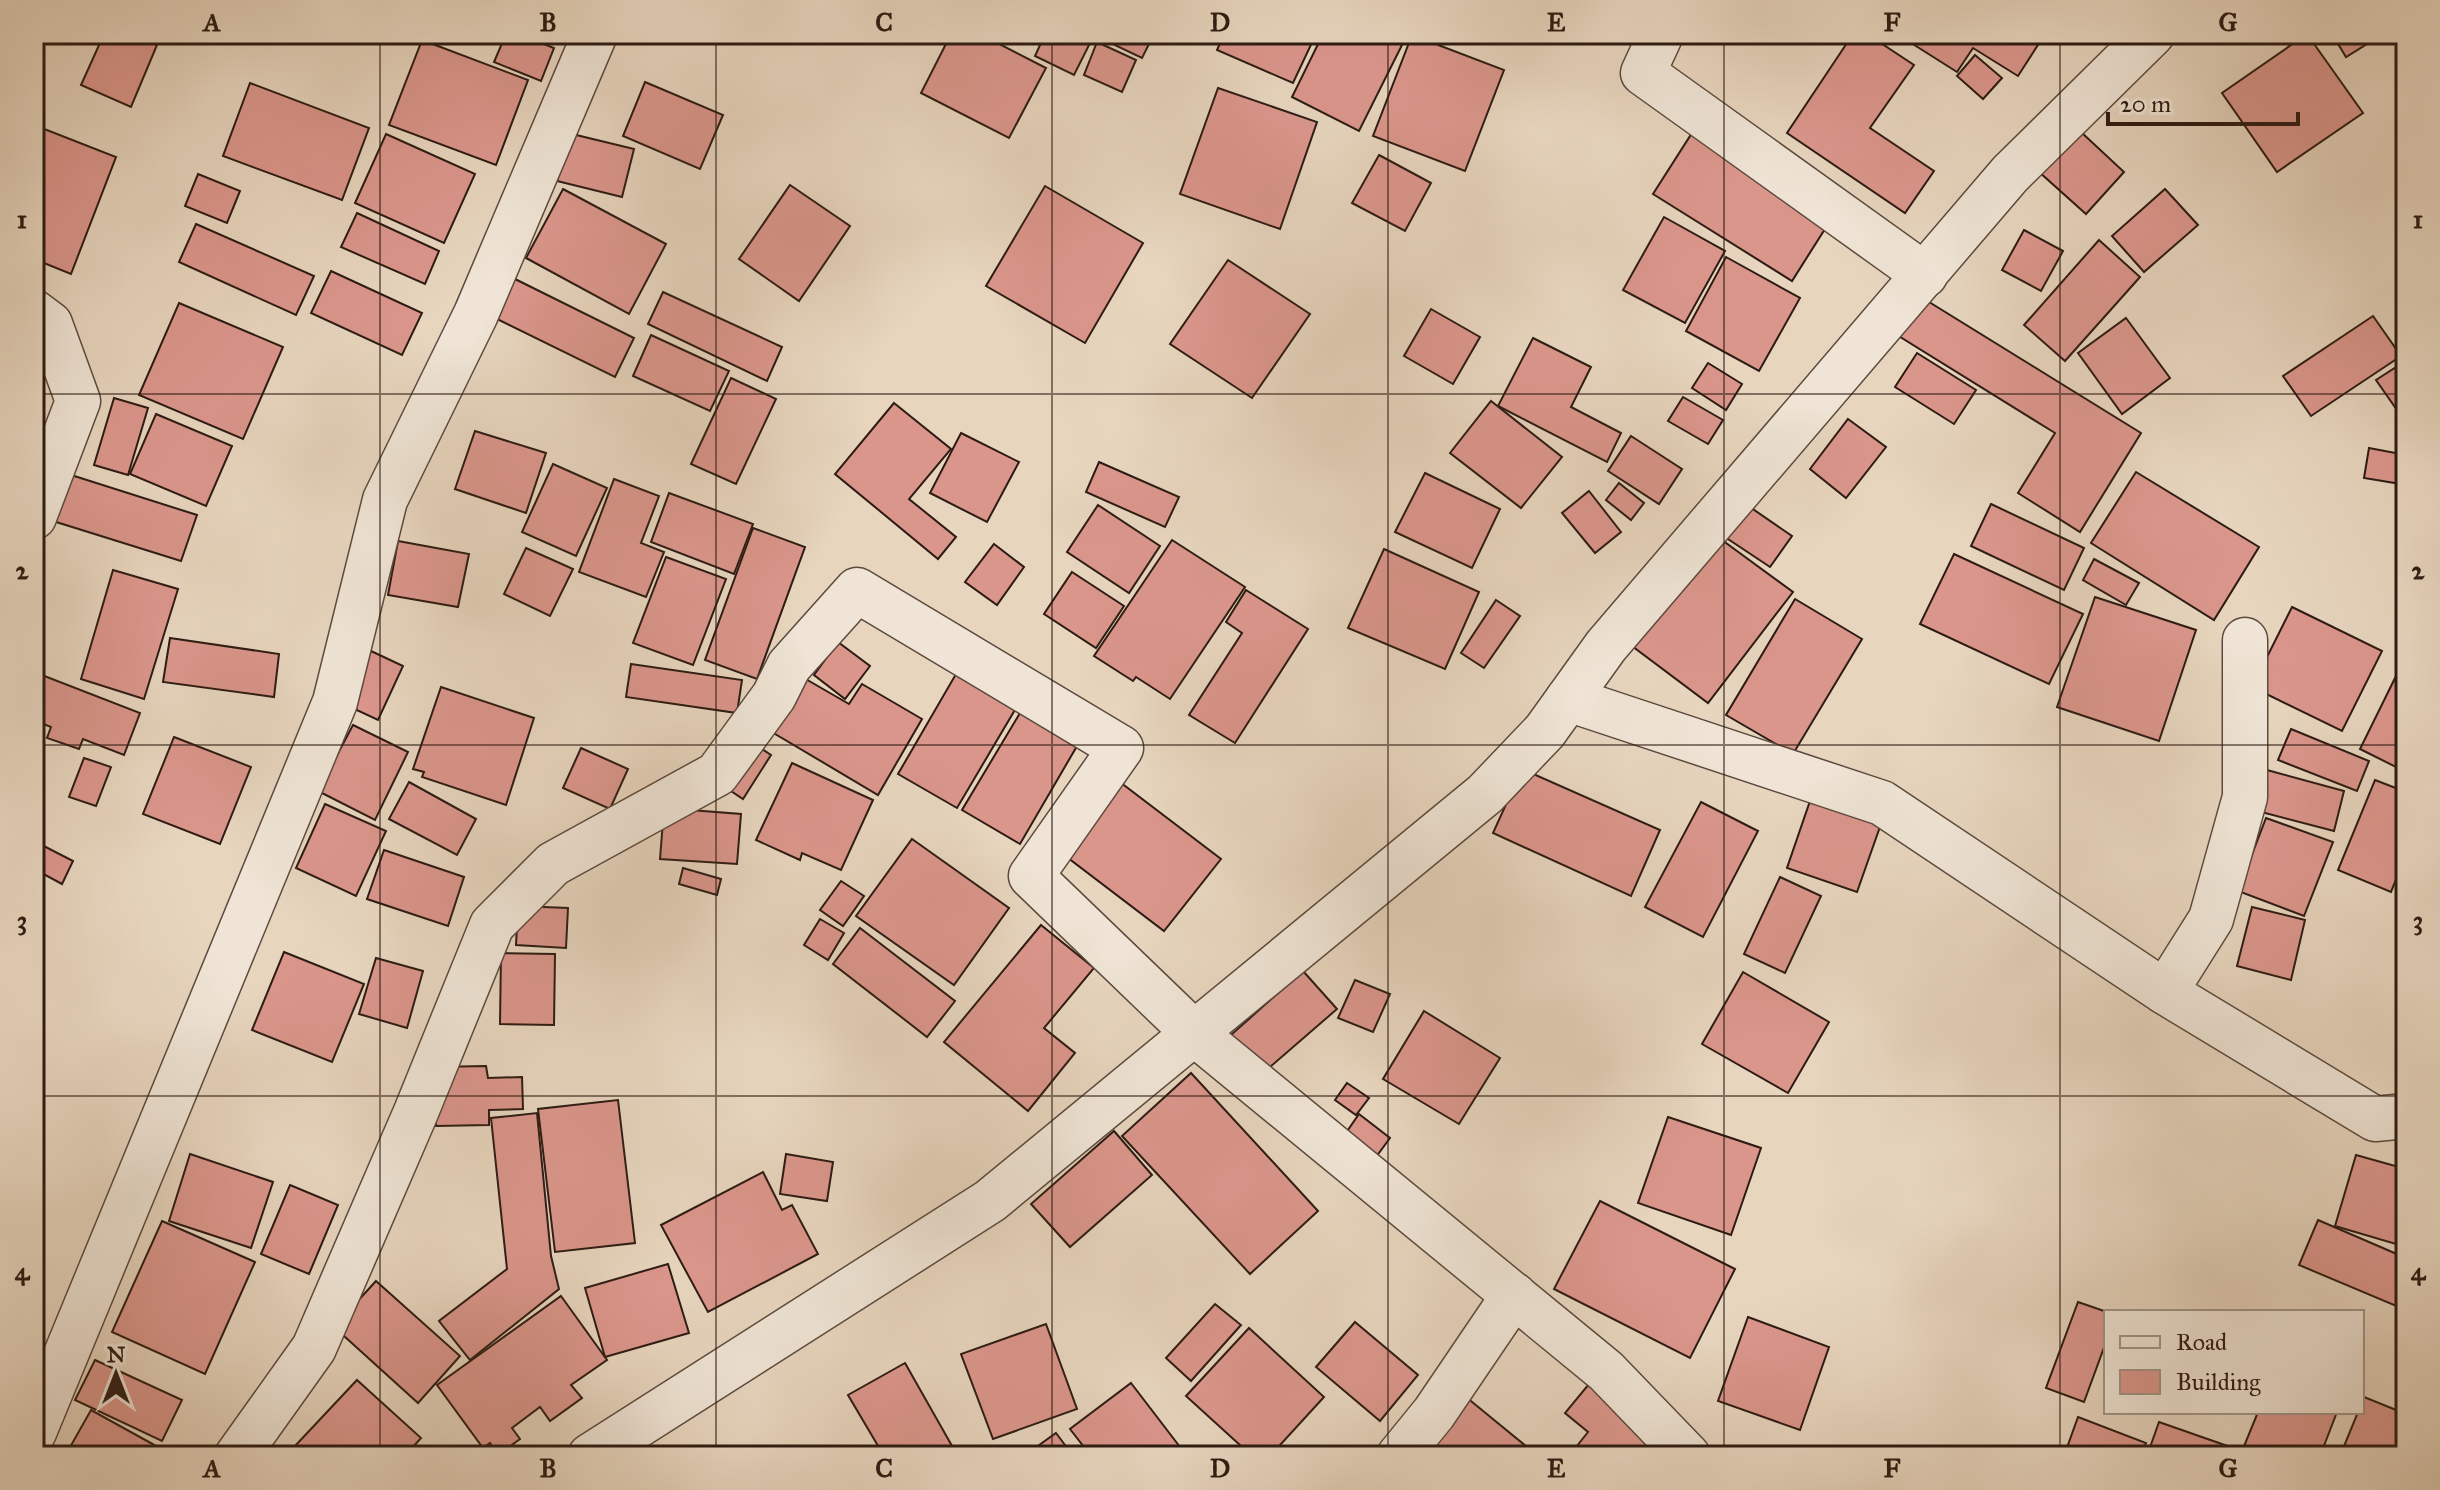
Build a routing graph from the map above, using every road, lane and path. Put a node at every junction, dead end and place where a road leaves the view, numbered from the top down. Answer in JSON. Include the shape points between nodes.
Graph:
{"nodes":[{"id":1,"x":595,"y":34,"type":"edge"},
{"id":2,"x":1661,"y":34,"type":"edge"},
{"id":3,"x":2128,"y":43,"type":"edge"},
{"id":4,"x":1925,"y":275,"type":"junction"},
{"id":5,"x":34,"y":312,"type":"edge"},
{"id":6,"x":34,"y":517,"type":"edge"},
{"id":7,"x":2245,"y":640,"type":"dead end"},
{"id":8,"x":1568,"y":699,"type":"junction"},
{"id":9,"x":2165,"y":992,"type":"junction"},
{"id":10,"x":1194,"y":1033,"type":"junction"},
{"id":11,"x":2406,"y":1116,"type":"edge"},
{"id":12,"x":1514,"y":1295,"type":"junction"},
{"id":13,"x":34,"y":1432,"type":"edge"},
{"id":14,"x":237,"y":1456,"type":"edge"},
{"id":15,"x":590,"y":1456,"type":"edge"},
{"id":16,"x":1399,"y":1456,"type":"edge"},
{"id":17,"x":1688,"y":1456,"type":"edge"}],
"edges":[{"from":1,"to":13,"type":"street","via":[[476,314],[385,500],[335,702]]},
{"from":2,"to":4,"type":"street","via":[[1643,73]]},
{"from":3,"to":4,"type":"street"},
{"from":4,"to":8,"type":"street","via":[[1606,646]]},
{"from":5,"to":6,"type":"street","via":[[50,324],[78,401]]},
{"from":7,"to":9,"type":"street","via":[[2245,797],[2211,919]]},
{"from":8,"to":9,"type":"street","via":[[1882,803]]},
{"from":8,"to":10,"type":"street","via":[[1485,794]]},
{"from":9,"to":11,"type":"street","via":[[2375,1119]]},
{"from":10,"to":12,"type":"street"},
{"from":10,"to":14,"type":"street","via":[[1031,876],[1121,748],[857,590],[789,666],[774,696],[717,774],[553,864],[492,925],[314,1348]]},
{"from":10,"to":15,"type":"street","via":[[990,1201]]},
{"from":12,"to":16,"type":"street"},
{"from":12,"to":17,"type":"street","via":[[1606,1371]]}]}
